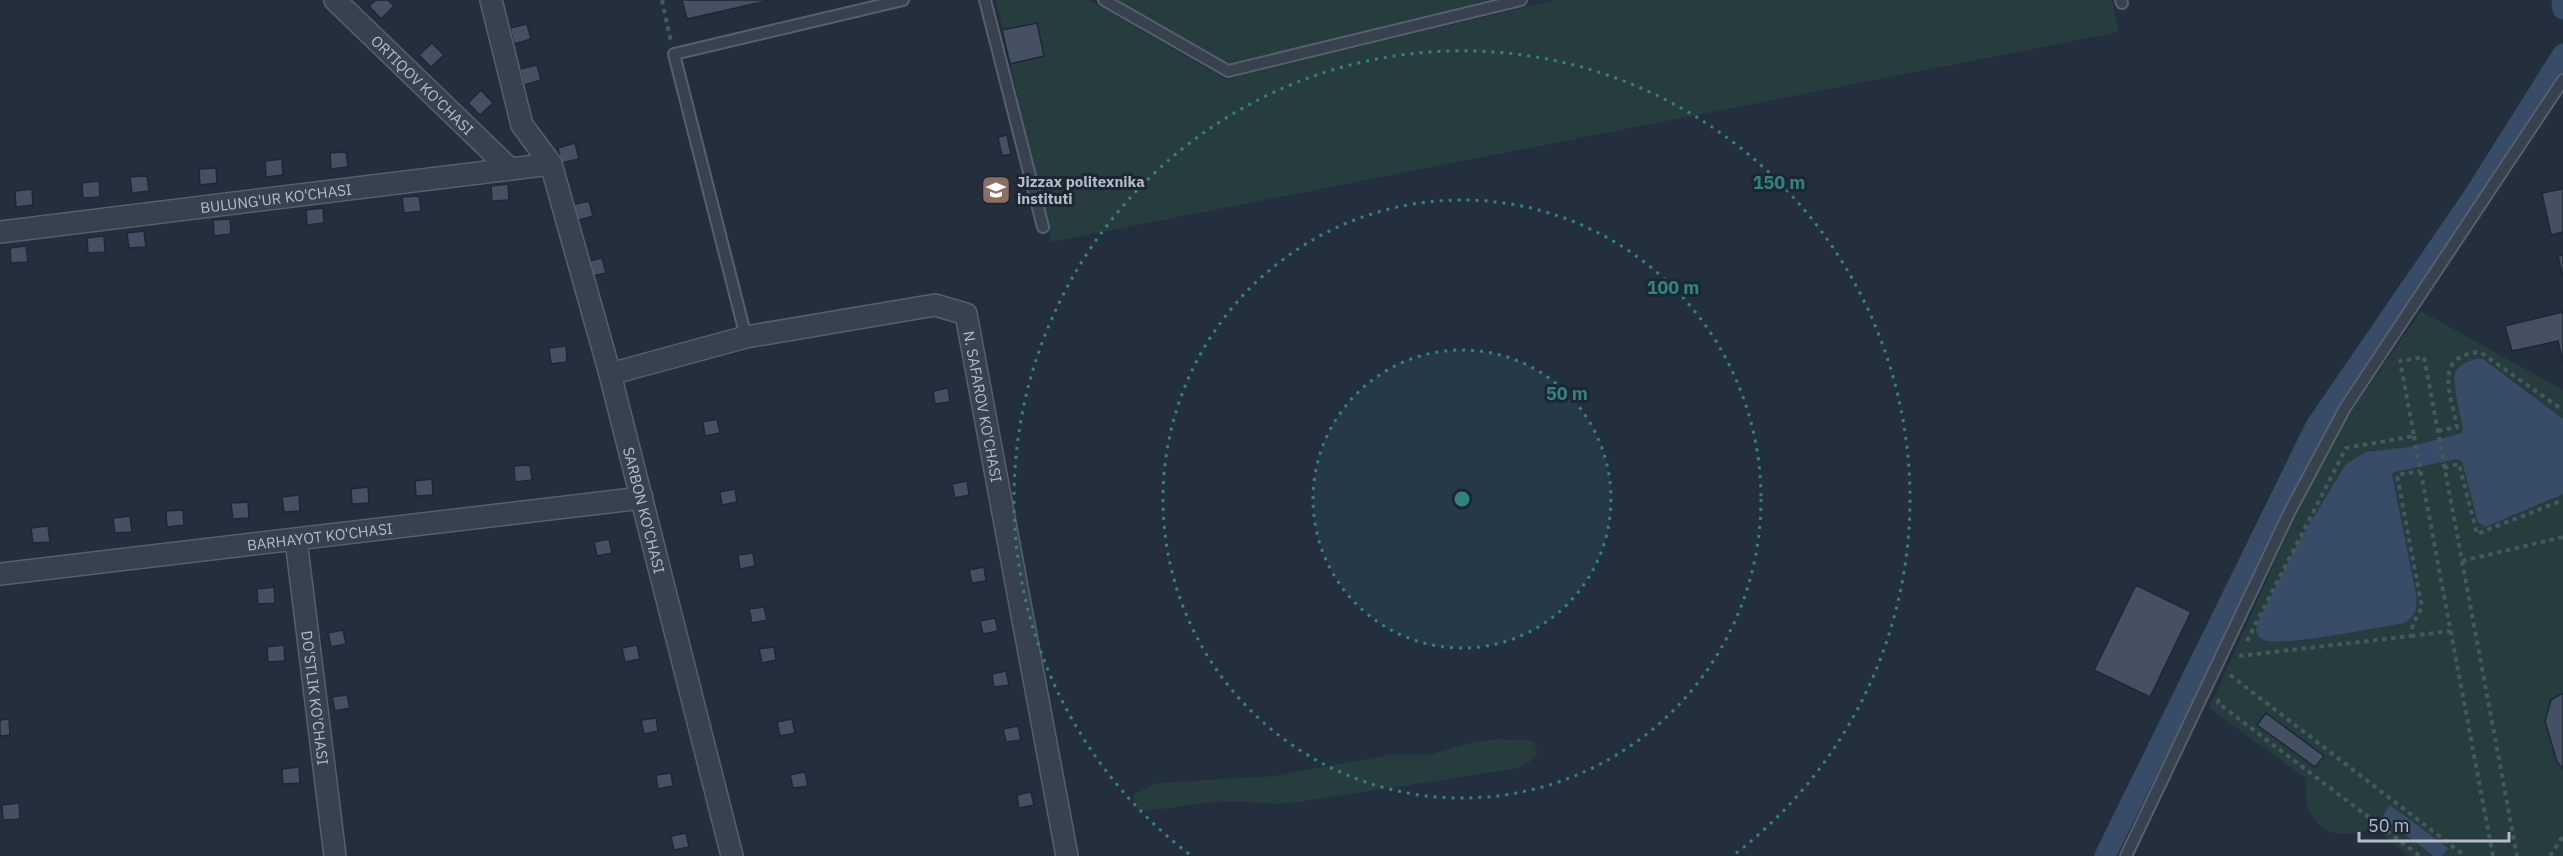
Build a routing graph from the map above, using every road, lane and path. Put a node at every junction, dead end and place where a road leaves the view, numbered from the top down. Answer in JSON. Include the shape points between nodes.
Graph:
{"nodes":[{"id":1,"x":335,"y":0,"type":"edge"},
{"id":2,"x":491,"y":0,"type":"edge"},
{"id":3,"x":662,"y":0,"type":"edge"},
{"id":4,"x":903,"y":0,"type":"edge"},
{"id":5,"x":985,"y":0,"type":"edge"},
{"id":6,"x":1104,"y":0,"type":"edge"},
{"id":7,"x":1521,"y":0,"type":"edge"},
{"id":8,"x":674,"y":54,"type":"junction"},
{"id":9,"x":2563,"y":80,"type":"edge"},
{"id":10,"x":551,"y":164,"type":"junction"},
{"id":11,"x":510,"y":169,"type":"junction"},
{"id":12,"x":1043,"y":227,"type":"dead end"},
{"id":13,"x":0,"y":232,"type":"edge"},
{"id":14,"x":746,"y":337,"type":"junction"},
{"id":15,"x":610,"y":374,"type":"junction"},
{"id":16,"x":2563,"y":410,"type":"edge"},
{"id":17,"x":2438,"y":431,"type":"junction"},
{"id":18,"x":2414,"y":436,"type":"junction"},
{"id":19,"x":2444,"y":468,"type":"junction"},
{"id":20,"x":2420,"y":471,"type":"junction"},
{"id":21,"x":642,"y":498,"type":"junction"},
{"id":22,"x":2563,"y":500,"type":"edge"},
{"id":23,"x":2563,"y":537,"type":"edge"},
{"id":24,"x":296,"y":540,"type":"junction"},
{"id":25,"x":2462,"y":561,"type":"junction"},
{"id":26,"x":0,"y":574,"type":"edge"},
{"id":27,"x":2450,"y":631,"type":"junction"},
{"id":28,"x":2411,"y":636,"type":"junction"},
{"id":29,"x":2239,"y":656,"type":"junction"},
{"id":30,"x":2230,"y":675,"type":"junction"},
{"id":31,"x":2226,"y":685,"type":"dead end"},
{"id":32,"x":2222,"y":694,"type":"dead end"},
{"id":33,"x":2563,"y":836,"type":"edge"},
{"id":34,"x":334,"y":856,"type":"edge"},
{"id":35,"x":732,"y":856,"type":"edge"},
{"id":36,"x":1067,"y":856,"type":"edge"},
{"id":37,"x":2126,"y":856,"type":"edge"},
{"id":38,"x":2420,"y":856,"type":"edge"},
{"id":39,"x":2465,"y":856,"type":"edge"},
{"id":40,"x":2493,"y":856,"type":"edge"},
{"id":41,"x":2517,"y":856,"type":"edge"},
{"id":42,"x":2550,"y":856,"type":"edge"}],
"edges":[{"from":1,"to":11,"type":"street","name":"ORTIQOV KO'CHASI"},
{"from":2,"to":10,"type":"street","via":[[522,125]]},
{"from":3,"to":8,"type":"path"},
{"from":4,"to":8,"type":"lane"},
{"from":5,"to":12,"type":"lane"},
{"from":6,"to":7,"type":"lane","via":[[1228,71]]},
{"from":8,"to":14,"type":"lane"},
{"from":9,"to":37,"type":"lane","via":[[2345,408],[2290,511]]},
{"from":10,"to":11,"type":"street","name":"BULUNG'UR KO'CHASI"},
{"from":10,"to":15,"type":"street","name":"SARBON KO'CHASI"},
{"from":11,"to":13,"type":"street","name":"BULUNG'UR KO'CHASI"},
{"from":14,"to":15,"type":"street","name":"N. SAFAROV KO'CHASI"},
{"from":14,"to":36,"type":"street","name":"N. SAFAROV KO'CHASI","via":[[935,305],[966,314]]},
{"from":15,"to":21,"type":"street","name":"SARBON KO'CHASI"},
{"from":16,"to":17,"type":"path","via":[[2480,352],[2463,353],[2451,362],[2447,373],[2457,428]]},
{"from":17,"to":18,"type":"path","via":[[2424,357],[2400,361]]},
{"from":17,"to":19,"type":"path"},
{"from":18,"to":20,"type":"path"},
{"from":18,"to":29,"type":"path","via":[[2346,448]]},
{"from":19,"to":22,"type":"path","via":[[2459,465],[2477,534]]},
{"from":19,"to":25,"type":"path"},
{"from":20,"to":27,"type":"path"},
{"from":20,"to":28,"type":"path","via":[[2397,476],[2422,607]]},
{"from":21,"to":24,"type":"street","name":"BARHAYOT KO'CHASI"},
{"from":21,"to":35,"type":"street","name":"SARBON KO'CHASI"},
{"from":23,"to":25,"type":"path"},
{"from":24,"to":26,"type":"street","name":"BARHAYOT KO'CHASI"},
{"from":24,"to":34,"type":"street","name":"DO'STLIK KO'CHASI"},
{"from":25,"to":41,"type":"path"},
{"from":27,"to":28,"type":"path"},
{"from":27,"to":40,"type":"path"},
{"from":28,"to":29,"type":"path"},
{"from":29,"to":30,"type":"path"},
{"from":30,"to":31,"type":"path"},
{"from":30,"to":39,"type":"path"},
{"from":32,"to":38,"type":"path","via":[[2218,703]]},
{"from":33,"to":42,"type":"path"}]}
